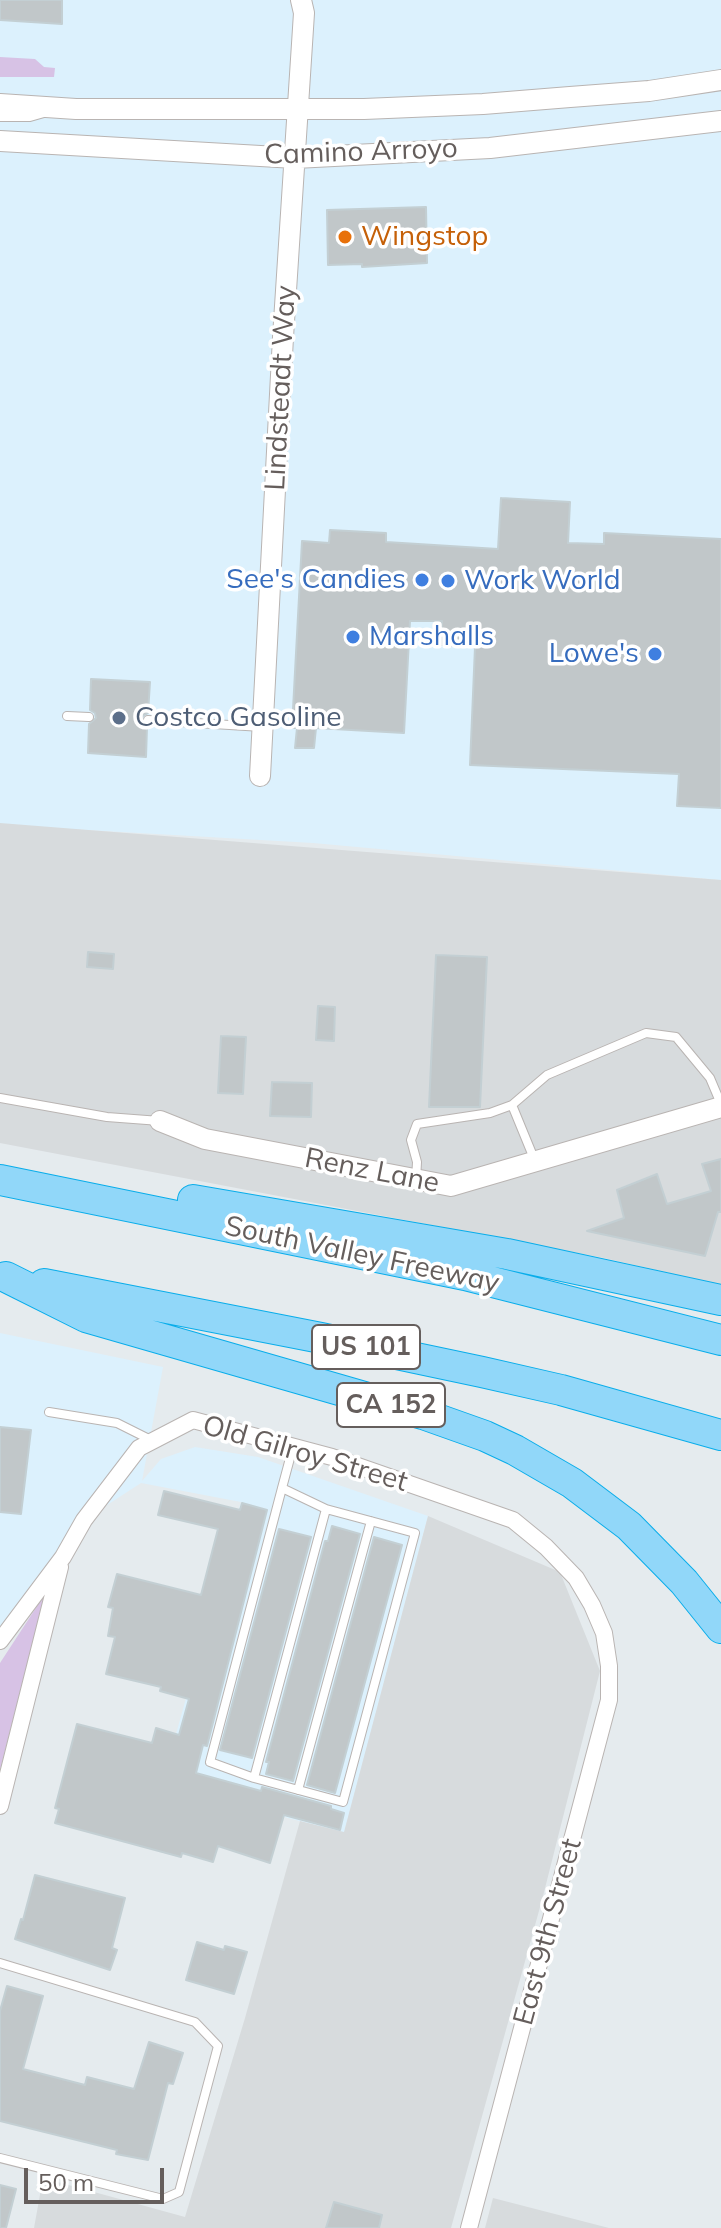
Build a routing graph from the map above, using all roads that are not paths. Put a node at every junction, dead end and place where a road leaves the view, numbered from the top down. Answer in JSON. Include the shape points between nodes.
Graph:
{"nodes":[{"id":1,"x":301,"y":0,"type":"edge"},
{"id":2,"x":721,"y":80,"type":"edge"},
{"id":3,"x":0,"y":104,"type":"edge"},
{"id":4,"x":60,"y":108,"type":"junction"},
{"id":5,"x":298,"y":109,"type":"junction"},
{"id":6,"x":0,"y":117,"type":"edge"},
{"id":7,"x":721,"y":121,"type":"edge"},
{"id":8,"x":0,"y":141,"type":"edge"},
{"id":9,"x":295,"y":158,"type":"junction"},
{"id":10,"x":67,"y":716,"type":"dead end"},
{"id":11,"x":89,"y":717,"type":"dead end"},
{"id":12,"x":148,"y":720,"type":"dead end"},
{"id":13,"x":263,"y":727,"type":"junction"},
{"id":14,"x":260,"y":776,"type":"dead end"},
{"id":15,"x":0,"y":1098,"type":"edge"},
{"id":16,"x":512,"y":1105,"type":"junction"},
{"id":17,"x":721,"y":1106,"type":"edge"},
{"id":18,"x":160,"y":1121,"type":"joint"},
{"id":19,"x":535,"y":1161,"type":"junction"},
{"id":20,"x":0,"y":1169,"type":"edge"},
{"id":21,"x":0,"y":1180,"type":"edge"},
{"id":22,"x":416,"y":1180,"type":"junction"},
{"id":23,"x":3,"y":1276,"type":"edge"},
{"id":24,"x":721,"y":1300,"type":"edge"},
{"id":25,"x":715,"y":1338,"type":"edge"},
{"id":26,"x":49,"y":1412,"type":"dead end"},
{"id":27,"x":721,"y":1435,"type":"edge"},
{"id":28,"x":152,"y":1441,"type":"junction"},
{"id":29,"x":294,"y":1446,"type":"junction"},
{"id":30,"x":282,"y":1488,"type":"junction"},
{"id":31,"x":326,"y":1509,"type":"junction"},
{"id":32,"x":371,"y":1521,"type":"junction"},
{"id":33,"x":63,"y":1557,"type":"junction"},
{"id":34,"x":721,"y":1628,"type":"edge"},
{"id":35,"x":3,"y":1633,"type":"edge"},
{"id":36,"x":604,"y":1633,"type":"joint"},
{"id":37,"x":254,"y":1778,"type":"junction"},
{"id":38,"x":2,"y":1786,"type":"edge"},
{"id":39,"x":298,"y":1790,"type":"junction"},
{"id":40,"x":0,"y":1806,"type":"edge"},
{"id":41,"x":0,"y":1963,"type":"edge"},
{"id":42,"x":0,"y":2158,"type":"edge"},
{"id":43,"x":469,"y":2228,"type":"edge"}],
"edges":[{"from":1,"to":5,"type":"street","name":"Lindsteadt Way"},
{"from":2,"to":5,"type":"street","name":"Camino Arroyo","via":[[483,104]]},
{"from":3,"to":4,"type":"street","name":"Camino Arroyo"},
{"from":4,"to":5,"type":"street","name":"Camino Arroyo"},
{"from":4,"to":6,"type":"lane","via":[[30,117]]},
{"from":5,"to":9,"type":"street","name":"Lindsteadt Way"},
{"from":7,"to":9,"type":"street","name":"Camino Arroyo","via":[[490,148]]},
{"from":8,"to":9,"type":"street","name":"Camino Arroyo"},
{"from":9,"to":13,"type":"street","name":"Lindsteadt Way"},
{"from":10,"to":11,"type":"lane"},
{"from":12,"to":13,"type":"lane"},
{"from":13,"to":14,"type":"street","name":"Lindsteadt Way"},
{"from":15,"to":18,"type":"lane"},
{"from":16,"to":17,"type":"lane","via":[[547,1075],[646,1033],[676,1037],[710,1078]]},
{"from":16,"to":19,"type":"lane"},
{"from":16,"to":22,"type":"lane","via":[[417,1124],[411,1140]]},
{"from":17,"to":19,"type":"street","name":"Renz Lane"},
{"from":18,"to":22,"type":"street","name":"Renz Lane","via":[[205,1139]]},
{"from":19,"to":22,"type":"street","name":"Renz Lane","via":[[451,1186]]},
{"from":20,"to":24,"type":"highway","via":[[319,1220]]},
{"from":21,"to":25,"type":"highway","name":"South Valley Freeway","via":[[465,1275]]},
{"from":23,"to":27,"type":"highway","number":"US 101","via":[[482,1372]]},
{"from":23,"to":34,"type":"highway","number":"CA 152","via":[[86,1317],[423,1414],[515,1450],[572,1483],[629,1526]]},
{"from":26,"to":28,"type":"lane","via":[[117,1423]]},
{"from":28,"to":29,"type":"street","name":"Old Gilroy Street","via":[[193,1420]]},
{"from":28,"to":33,"type":"street","name":"Old Gilroy Street","via":[[139,1448]]},
{"from":29,"to":30,"type":"lane"},
{"from":29,"to":36,"type":"street","name":"Old Gilroy Street","via":[[513,1520],[576,1578]]},
{"from":30,"to":31,"type":"lane"},
{"from":30,"to":37,"type":"lane","via":[[210,1762]]},
{"from":31,"to":32,"type":"lane"},
{"from":31,"to":37,"type":"lane"},
{"from":32,"to":39,"type":"lane"},
{"from":32,"to":39,"type":"lane","via":[[415,1533],[343,1802]]},
{"from":33,"to":35,"type":"street","name":"Old Gilroy Street"},
{"from":33,"to":38,"type":"street"},
{"from":36,"to":43,"type":"street","name":"East 9th Street","via":[[609,1700]]},
{"from":37,"to":39,"type":"lane"},
{"from":38,"to":40,"type":"street"},
{"from":41,"to":42,"type":"lane","via":[[195,2022],[218,2046],[179,2192],[163,2199]]}]}
